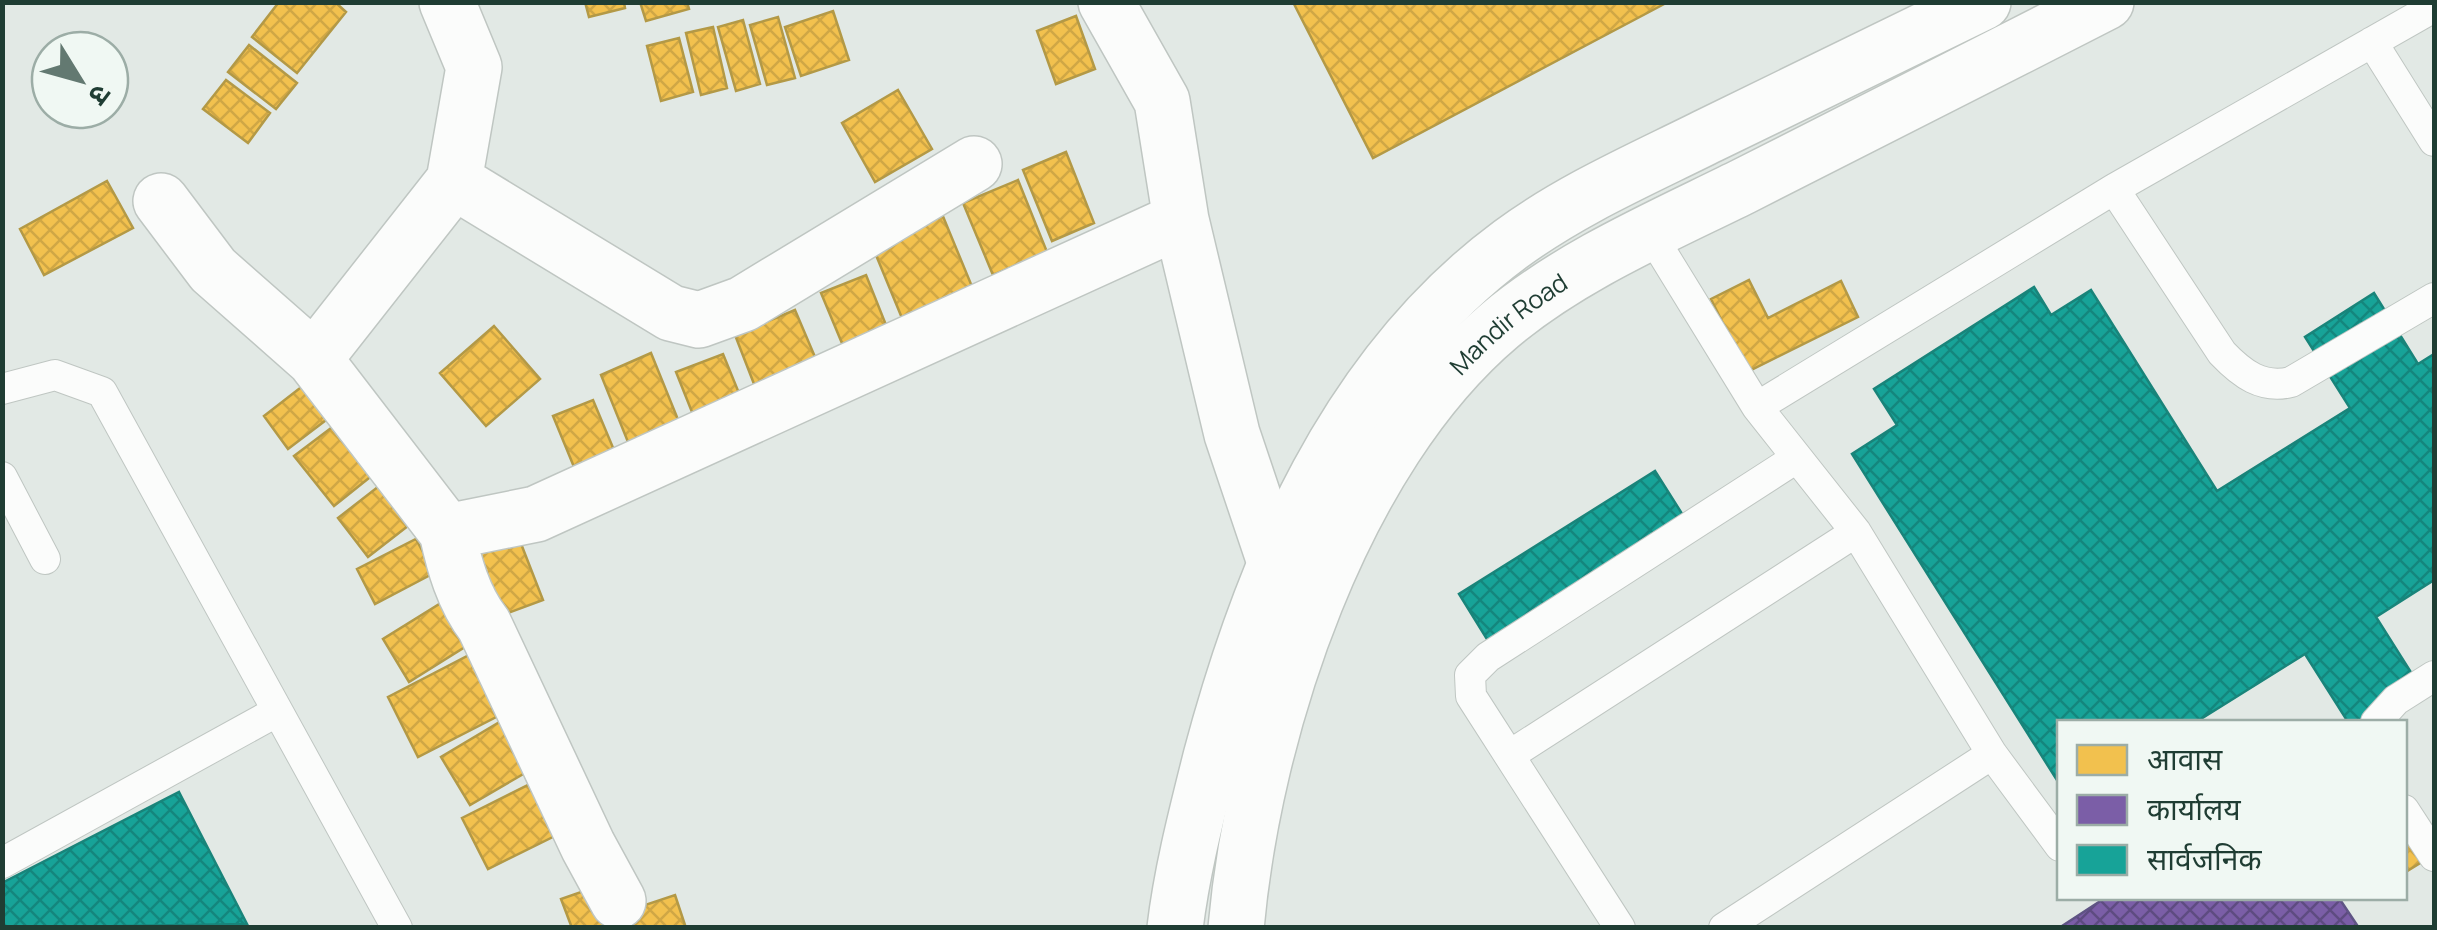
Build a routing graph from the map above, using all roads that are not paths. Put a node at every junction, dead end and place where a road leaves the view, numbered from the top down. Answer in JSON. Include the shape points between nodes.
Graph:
{"nodes":[{"id":1,"x":447,"y":2,"type":"edge"},
{"id":2,"x":1106,"y":2,"type":"edge"},
{"id":3,"x":1982,"y":2,"type":"edge"},
{"id":4,"x":2106,"y":2,"type":"edge"},
{"id":5,"x":2434,"y":7,"type":"edge"},
{"id":6,"x":2372,"y":42,"type":"junction"},
{"id":7,"x":2434,"y":141,"type":"edge"},
{"id":8,"x":974,"y":164,"type":"dead end"},
{"id":9,"x":454,"y":181,"type":"junction"},
{"id":10,"x":2114,"y":189,"type":"junction"},
{"id":11,"x":161,"y":202,"type":"dead end"},
{"id":12,"x":1181,"y":220,"type":"junction"},
{"id":13,"x":1650,"y":233,"type":"junction"},
{"id":14,"x":2434,"y":298,"type":"edge"},
{"id":15,"x":314,"y":359,"type":"junction"},
{"id":16,"x":2,"y":389,"type":"edge"},
{"id":17,"x":1757,"y":407,"type":"junction"},
{"id":18,"x":1795,"y":459,"type":"junction"},
{"id":19,"x":2,"y":477,"type":"edge"},
{"id":20,"x":447,"y":532,"type":"junction"},
{"id":21,"x":1856,"y":532,"type":"junction"},
{"id":22,"x":44,"y":559,"type":"dead end"},
{"id":23,"x":1275,"y":562,"type":"junction"},
{"id":24,"x":2434,"y":676,"type":"edge"},
{"id":25,"x":276,"y":712,"type":"junction"},
{"id":26,"x":2378,"y":720,"type":"edge"},
{"id":27,"x":1992,"y":754,"type":"junction"},
{"id":28,"x":1510,"y":755,"type":"junction"},
{"id":29,"x":2407,"y":815,"type":"edge"},
{"id":30,"x":2057,"y":842,"type":"edge"},
{"id":31,"x":2434,"y":856,"type":"edge"},
{"id":32,"x":2,"y":863,"type":"edge"},
{"id":33,"x":618,"y":901,"type":"dead end"},
{"id":34,"x":397,"y":928,"type":"edge"},
{"id":35,"x":1176,"y":928,"type":"edge"},
{"id":36,"x":1236,"y":928,"type":"edge"},
{"id":37,"x":1620,"y":928,"type":"edge"},
{"id":38,"x":1724,"y":928,"type":"edge"}],
"edges":[{"from":1,"to":9,"type":"street","via":[[474,67]]},
{"from":2,"to":12,"type":"street","via":[[1162,101]]},
{"from":3,"to":23,"type":"street","via":[[1607,186],[1478,270],[1354,415]]},
{"from":4,"to":13,"type":"street","name":"Mandir Road"},
{"from":5,"to":6,"type":"lane"},
{"from":6,"to":7,"type":"lane"},
{"from":6,"to":10,"type":"lane"},
{"from":8,"to":9,"type":"street","via":[[743,304],[699,320],[671,314]]},
{"from":9,"to":15,"type":"street"},
{"from":10,"to":14,"type":"lane","via":[[2222,353],[2237,369],[2274,386]]},
{"from":10,"to":17,"type":"lane"},
{"from":11,"to":15,"type":"street","via":[[213,270]]},
{"from":12,"to":20,"type":"street","via":[[536,514]]},
{"from":12,"to":23,"type":"street","via":[[1232,434]]},
{"from":13,"to":17,"type":"lane"},
{"from":13,"to":36,"type":"street","name":"Mandir Road","via":[[1498,326],[1464,360],[1375,478],[1304,634],[1259,779]]},
{"from":15,"to":20,"type":"street"},
{"from":16,"to":25,"type":"lane","via":[[55,375],[102,392]]},
{"from":17,"to":18,"type":"lane"},
{"from":18,"to":21,"type":"lane"},
{"from":18,"to":28,"type":"lane","via":[[1488,657],[1470,675],[1471,696]]},
{"from":19,"to":22,"type":"lane"},
{"from":20,"to":33,"type":"street","via":[[473,611]]},
{"from":21,"to":27,"type":"lane"},
{"from":21,"to":28,"type":"lane"},
{"from":23,"to":35,"type":"street","via":[[1220,723]]},
{"from":24,"to":26,"type":"lane"},
{"from":25,"to":32,"type":"lane"},
{"from":25,"to":34,"type":"lane"},
{"from":27,"to":30,"type":"lane"},
{"from":27,"to":38,"type":"lane"},
{"from":28,"to":37,"type":"lane"},
{"from":29,"to":31,"type":"lane"}]}
